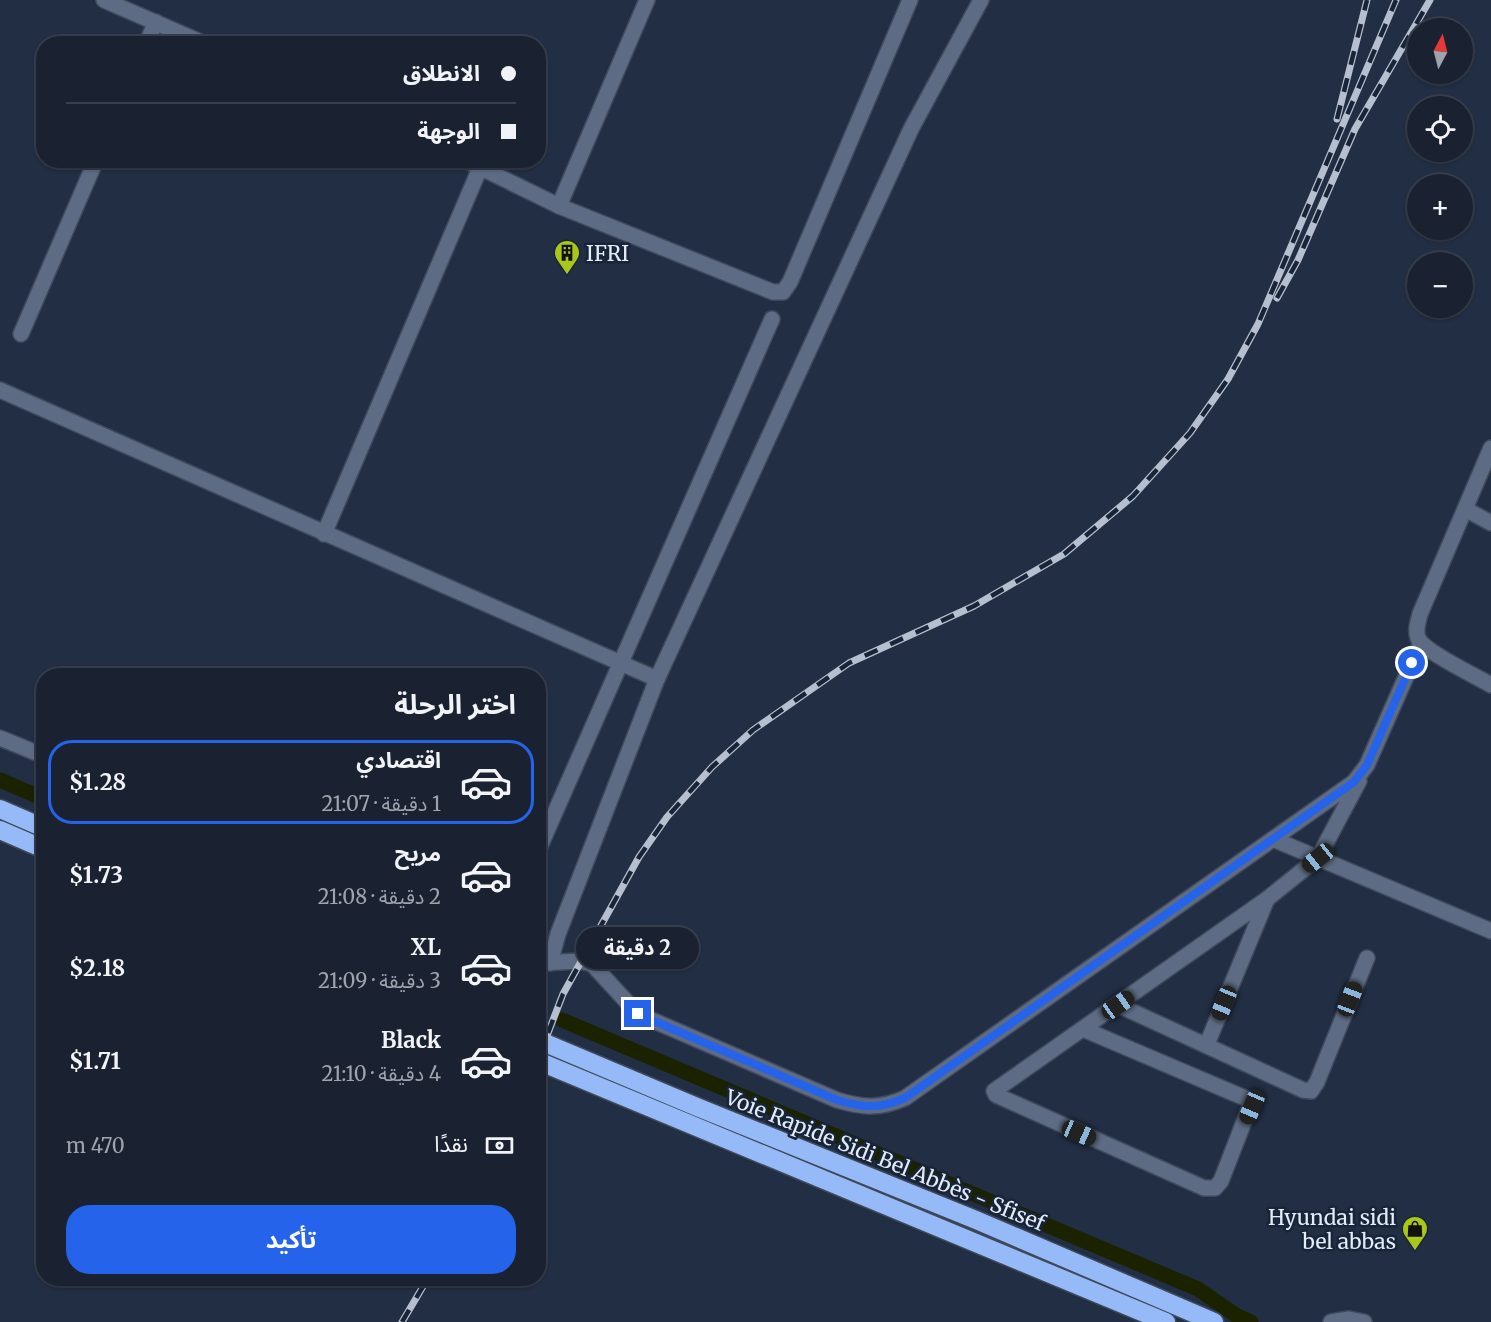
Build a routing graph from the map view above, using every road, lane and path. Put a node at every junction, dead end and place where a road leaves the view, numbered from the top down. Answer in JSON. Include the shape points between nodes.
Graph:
{"nodes":[{"id":1,"x":104,"y":0,"type":"edge"},
{"id":2,"x":647,"y":0,"type":"edge"},
{"id":3,"x":910,"y":0,"type":"edge"},
{"id":4,"x":981,"y":0,"type":"edge"},
{"id":5,"x":156,"y":22,"type":"junction"},
{"id":6,"x":150,"y":36,"type":"edge"},
{"id":7,"x":187,"y":36,"type":"edge"},
{"id":8,"x":93,"y":168,"type":"edge"},
{"id":9,"x":480,"y":168,"type":"joint"},
{"id":10,"x":559,"y":206,"type":"junction"},
{"id":11,"x":772,"y":319,"type":"dead end"},
{"id":12,"x":21,"y":334,"type":"dead end"},
{"id":13,"x":0,"y":390,"type":"edge"},
{"id":14,"x":1491,"y":448,"type":"edge"},
{"id":15,"x":1465,"y":509,"type":"junction"},
{"id":16,"x":1491,"y":523,"type":"edge"},
{"id":17,"x":324,"y":534,"type":"junction"},
{"id":18,"x":1421,"y":643,"type":"junction"},
{"id":19,"x":620,"y":664,"type":"junction"},
{"id":20,"x":657,"y":680,"type":"junction"},
{"id":21,"x":1491,"y":685,"type":"edge"},
{"id":22,"x":0,"y":738,"type":"edge"},
{"id":23,"x":36,"y":753,"type":"edge"},
{"id":24,"x":1367,"y":765,"type":"junction"},
{"id":25,"x":0,"y":809,"type":"edge"},
{"id":26,"x":36,"y":825,"type":"edge"},
{"id":27,"x":0,"y":830,"type":"edge"},
{"id":28,"x":546,"y":833,"type":"edge"},
{"id":29,"x":1273,"y":839,"type":"junction"},
{"id":30,"x":36,"y":846,"type":"edge"},
{"id":31,"x":1318,"y":858,"type":"junction"},
{"id":32,"x":1267,"y":899,"type":"junction"},
{"id":33,"x":1491,"y":931,"type":"edge"},
{"id":34,"x":1367,"y":958,"type":"dead end"},
{"id":35,"x":546,"y":959,"type":"edge"},
{"id":36,"x":546,"y":963,"type":"edge"},
{"id":37,"x":1118,"y":1005,"type":"junction"},
{"id":38,"x":1083,"y":1029,"type":"junction"},
{"id":39,"x":546,"y":1043,"type":"edge"},
{"id":40,"x":1207,"y":1044,"type":"junction"},
{"id":41,"x":546,"y":1064,"type":"edge"},
{"id":42,"x":1166,"y":1322,"type":"edge"},
{"id":43,"x":1214,"y":1322,"type":"edge"},
{"id":44,"x":1331,"y":1322,"type":"edge"},
{"id":45,"x":1364,"y":1322,"type":"edge"}],
"edges":[{"from":1,"to":5,"type":"street"},
{"from":2,"to":10,"type":"street"},
{"from":3,"to":10,"type":"street","via":[[783,292]]},
{"from":4,"to":20,"type":"street","via":[[911,129]]},
{"from":5,"to":6,"type":"street"},
{"from":5,"to":7,"type":"street"},
{"from":8,"to":12,"type":"street"},
{"from":9,"to":10,"type":"street"},
{"from":9,"to":17,"type":"street"},
{"from":11,"to":19,"type":"street"},
{"from":13,"to":17,"type":"street"},
{"from":14,"to":15,"type":"street"},
{"from":15,"to":16,"type":"street"},
{"from":15,"to":18,"type":"street","via":[[1420,614],[1417,636]]},
{"from":17,"to":19,"type":"street"},
{"from":18,"to":21,"type":"street"},
{"from":18,"to":24,"type":"street"},
{"from":19,"to":20,"type":"street"},
{"from":19,"to":28,"type":"street"},
{"from":20,"to":35,"type":"street"},
{"from":22,"to":23,"type":"street"},
{"from":24,"to":29,"type":"street","via":[[1354,782]]},
{"from":24,"to":31,"type":"street"},
{"from":25,"to":26,"type":"highway"},
{"from":27,"to":30,"type":"highway"},
{"from":29,"to":31,"type":"street"},
{"from":29,"to":36,"type":"street","via":[[905,1098],[875,1108],[837,1100],[638,1014],[592,964]]},
{"from":31,"to":32,"type":"street"},
{"from":31,"to":33,"type":"street"},
{"from":32,"to":37,"type":"street"},
{"from":32,"to":40,"type":"street"},
{"from":34,"to":40,"type":"street","via":[[1311,1091]]},
{"from":37,"to":38,"type":"street"},
{"from":37,"to":40,"type":"street"},
{"from":38,"to":38,"type":"street","via":[[1252,1101],[1215,1188],[1204,1188],[995,1095],[997,1087]]},
{"from":39,"to":43,"type":"highway","name":"Voie Rapide Sidi Bel Abbès - Sfisef"},
{"from":41,"to":42,"type":"highway","name":"Voie Rapide Sidi Bel Abbès - Sfisef"},
{"from":44,"to":45,"type":"street"}]}
